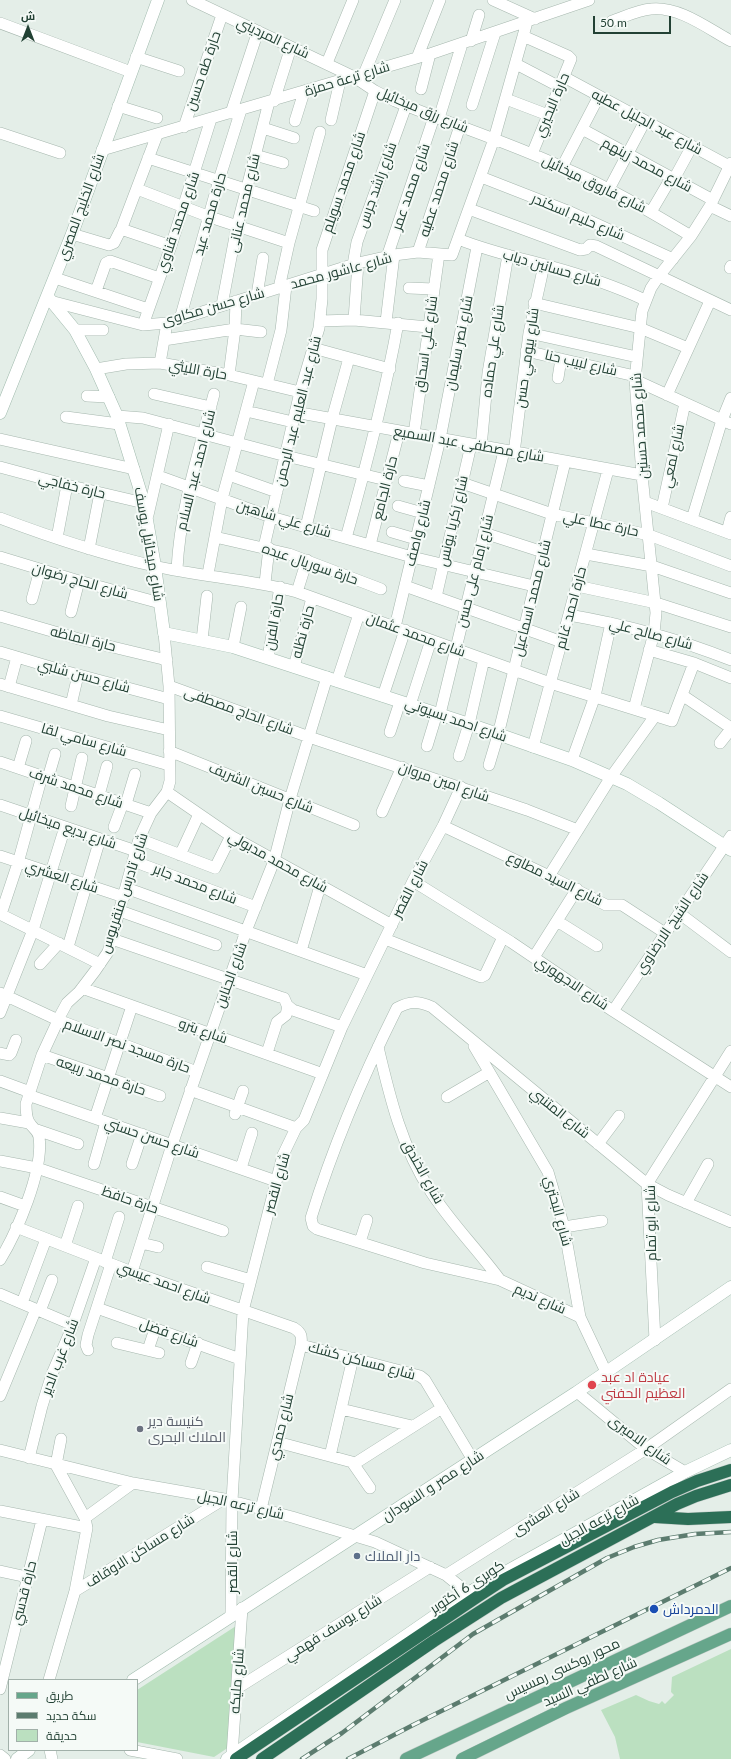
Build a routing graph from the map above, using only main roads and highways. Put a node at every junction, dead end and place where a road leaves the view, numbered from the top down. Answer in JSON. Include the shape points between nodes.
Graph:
{"nodes":[{"id":1,"x":731,"y":1470,"type":"edge"},
{"id":2,"x":731,"y":1484,"type":"edge"},
{"id":3,"x":655,"y":1517,"type":"junction"},
{"id":4,"x":731,"y":1517,"type":"edge"},
{"id":5,"x":731,"y":1606,"type":"edge"},
{"id":6,"x":731,"y":1634,"type":"edge"},
{"id":7,"x":232,"y":1758,"type":"edge"},
{"id":8,"x":262,"y":1759,"type":"edge"},
{"id":9,"x":406,"y":1759,"type":"edge"},
{"id":10,"x":462,"y":1759,"type":"edge"}],
"edges":[{"from":1,"to":7,"type":"highway","name":"كوبرى 6 أكتوبر","via":[[672,1492],[503,1580]]},
{"from":2,"to":3,"type":"highway","name":"كوبرى 6 أكتوبر","via":[[696,1496]]},
{"from":3,"to":4,"type":"highway"},
{"from":3,"to":8,"type":"highway","name":"كوبرى 6 أكتوبر","via":[[501,1598]]},
{"from":5,"to":9,"type":"main road","name":"محور روكسى رمسيس"},
{"from":6,"to":10,"type":"main road","name":"شارع لطفي السيد","via":[[570,1706]]}]}
